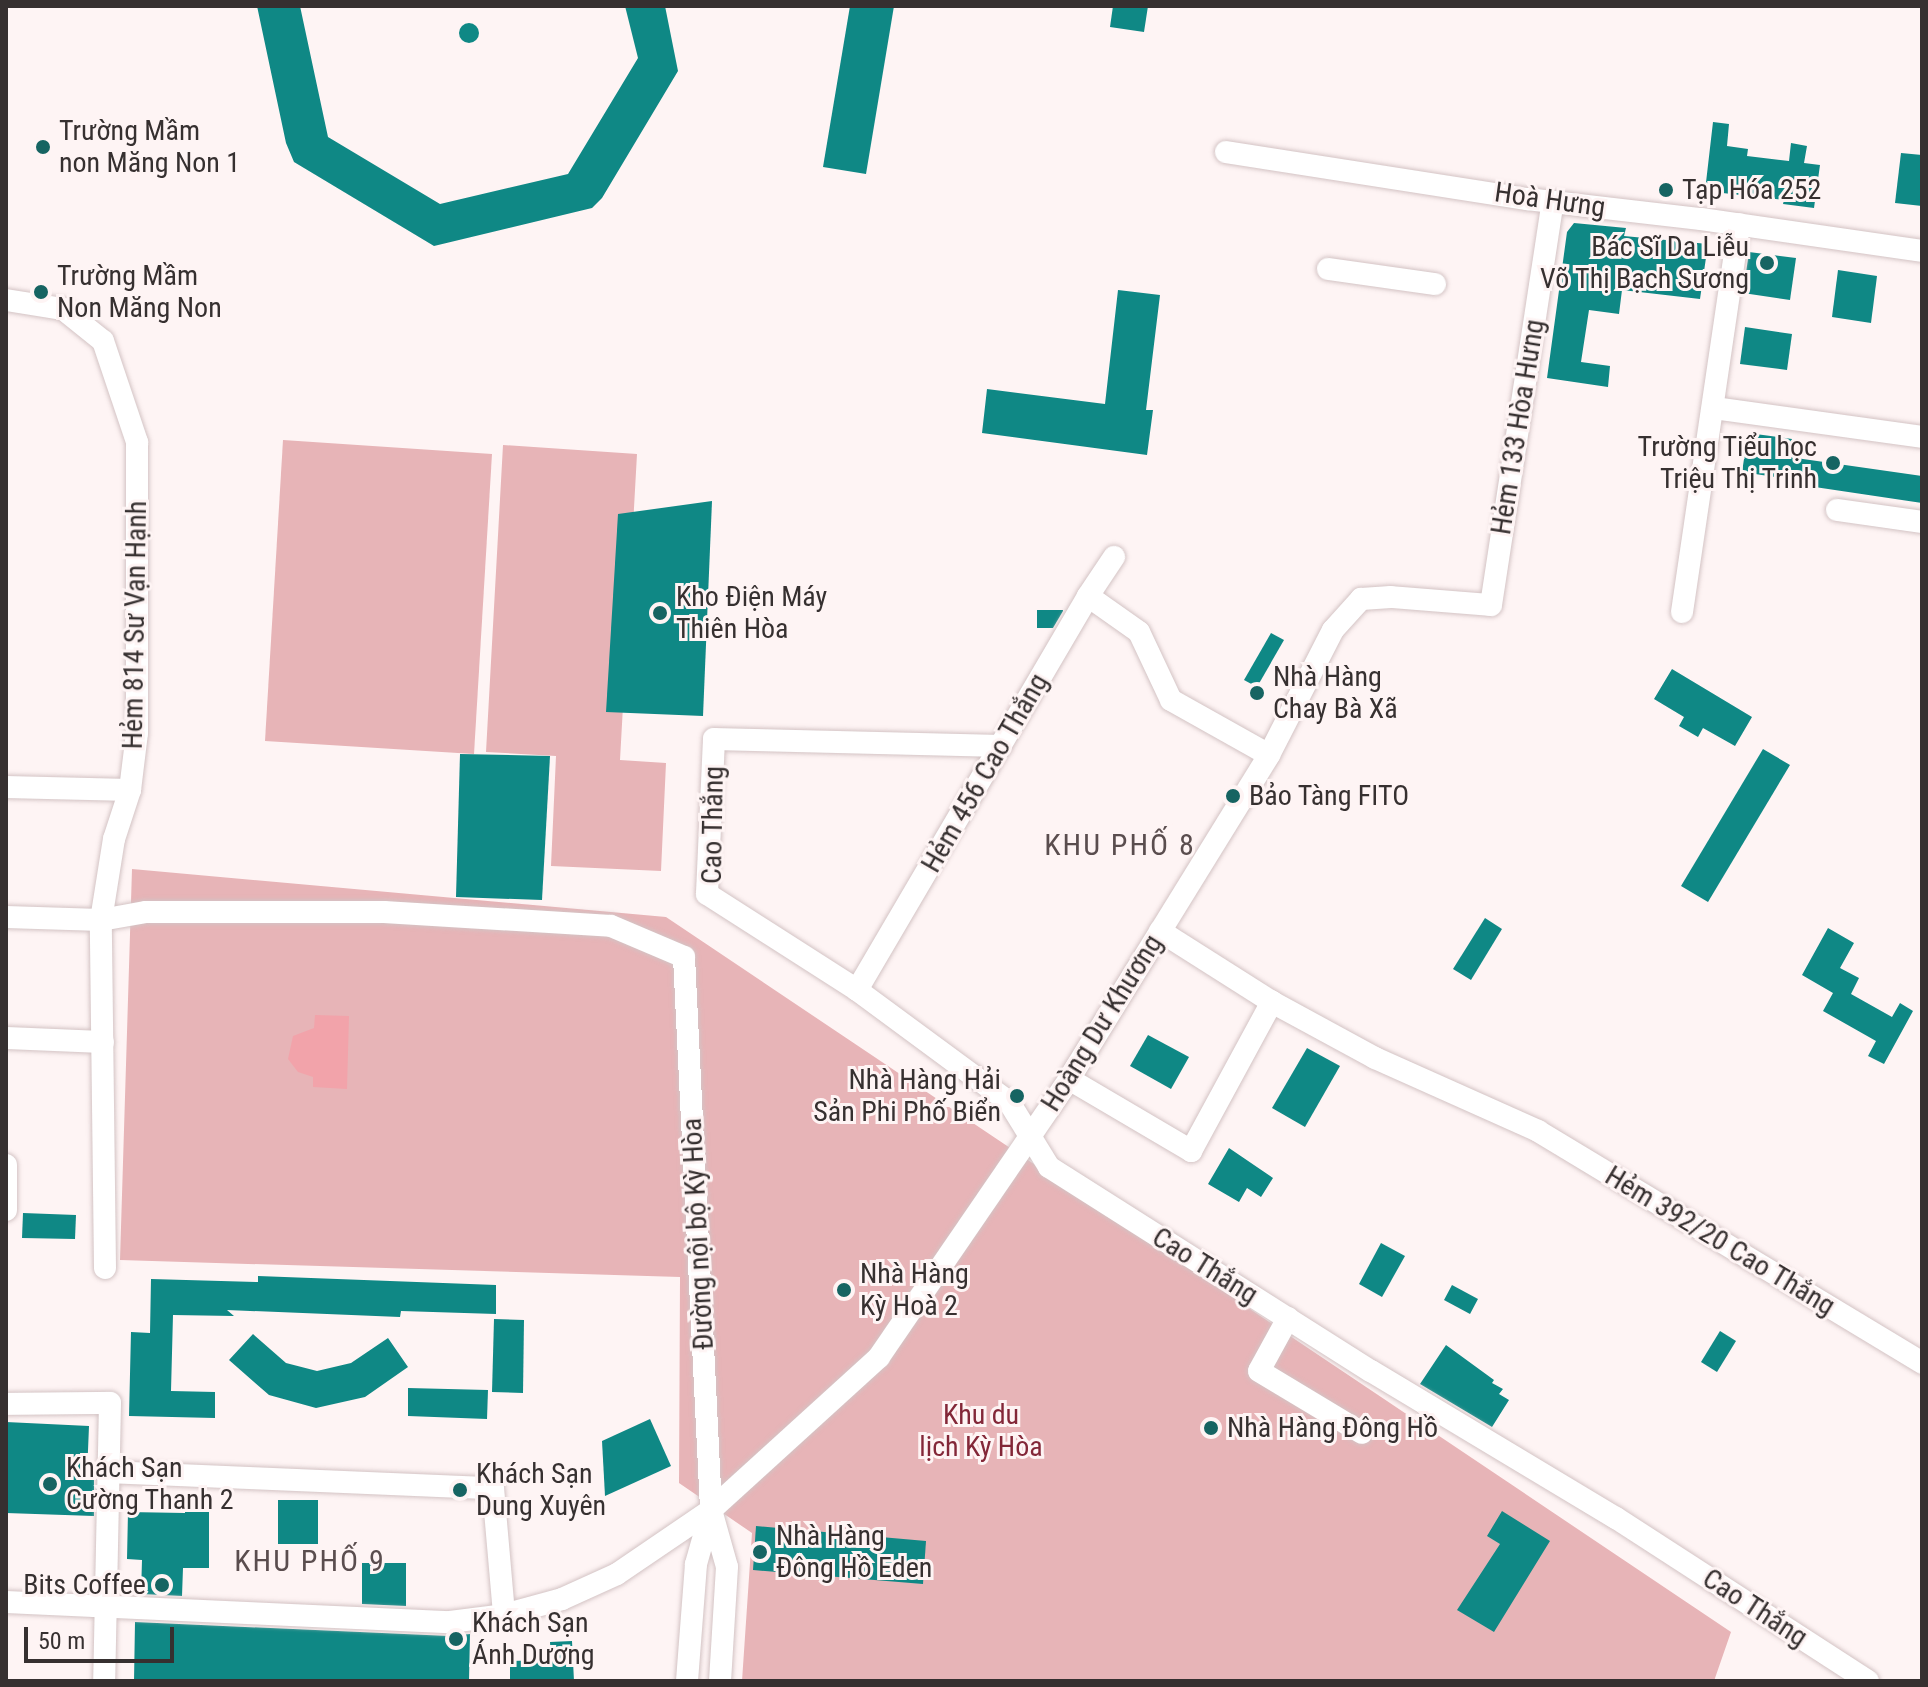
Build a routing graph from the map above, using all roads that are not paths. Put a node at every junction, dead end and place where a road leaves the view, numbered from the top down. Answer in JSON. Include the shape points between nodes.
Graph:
{"nodes":[{"id":1,"x":1226,"y":152,"type":"dead end"},
{"id":2,"x":1553,"y":202,"type":"junction"},
{"id":3,"x":1739,"y":224,"type":"junction"},
{"id":4,"x":1922,"y":251,"type":"edge"},
{"id":5,"x":1328,"y":269,"type":"dead end"},
{"id":6,"x":1435,"y":284,"type":"dead end"},
{"id":7,"x":6,"y":300,"type":"edge"},
{"id":8,"x":1714,"y":408,"type":"junction"},
{"id":9,"x":1922,"y":437,"type":"edge"},
{"id":10,"x":1837,"y":510,"type":"dead end"},
{"id":11,"x":1922,"y":522,"type":"edge"},
{"id":12,"x":1114,"y":557,"type":"dead end"},
{"id":13,"x":1088,"y":596,"type":"junction"},
{"id":14,"x":1491,"y":605,"type":"joint"},
{"id":15,"x":1682,"y":612,"type":"dead end"},
{"id":16,"x":1001,"y":746,"type":"junction"},
{"id":17,"x":1269,"y":755,"type":"junction"},
{"id":18,"x":6,"y":787,"type":"edge"},
{"id":19,"x":130,"y":790,"type":"junction"},
{"id":20,"x":6,"y":917,"type":"edge"},
{"id":21,"x":101,"y":920,"type":"junction"},
{"id":22,"x":1160,"y":931,"type":"junction"},
{"id":23,"x":857,"y":990,"type":"junction"},
{"id":24,"x":1272,"y":1002,"type":"junction"},
{"id":25,"x":6,"y":1038,"type":"edge"},
{"id":26,"x":103,"y":1042,"type":"junction"},
{"id":27,"x":1069,"y":1079,"type":"junction"},
{"id":28,"x":1029,"y":1137,"type":"junction"},
{"id":29,"x":6,"y":1165,"type":"edge"},
{"id":30,"x":6,"y":1190,"type":"edge"},
{"id":31,"x":6,"y":1210,"type":"edge"},
{"id":32,"x":105,"y":1268,"type":"dead end"},
{"id":33,"x":1288,"y":1318,"type":"junction"},
{"id":34,"x":1922,"y":1363,"type":"edge"},
{"id":35,"x":6,"y":1404,"type":"edge"},
{"id":36,"x":1362,"y":1433,"type":"dead end"},
{"id":37,"x":106,"y":1472,"type":"junction"},
{"id":38,"x":711,"y":1510,"type":"junction"},
{"id":39,"x":6,"y":1602,"type":"edge"},
{"id":40,"x":105,"y":1607,"type":"junction"},
{"id":41,"x":504,"y":1615,"type":"junction"},
{"id":42,"x":104,"y":1681,"type":"edge"},
{"id":43,"x":687,"y":1681,"type":"edge"},
{"id":44,"x":720,"y":1681,"type":"edge"},
{"id":45,"x":1868,"y":1681,"type":"edge"}],
"edges":[{"from":1,"to":2,"type":"street","name":"Hoà Hưng"},
{"from":2,"to":3,"type":"street","name":"Hoà Hưng"},
{"from":2,"to":14,"type":"street","name":"Hẻm 133 Hòa Hưng"},
{"from":3,"to":4,"type":"street","name":"Hoà Hưng"},
{"from":3,"to":8,"type":"street"},
{"from":5,"to":6,"type":"street"},
{"from":7,"to":19,"type":"street","name":"Hẻm 814 Sư Vạn Hạnh","via":[[63,309],[103,341],[137,442],[137,733]]},
{"from":8,"to":9,"type":"street"},
{"from":8,"to":15,"type":"street"},
{"from":10,"to":11,"type":"street"},
{"from":12,"to":13,"type":"street","name":"Hẻm 456 Cao Thắng"},
{"from":13,"to":16,"type":"street","name":"Hẻm 456 Cao Thắng"},
{"from":13,"to":17,"type":"street","via":[[1139,632],[1171,700]]},
{"from":14,"to":17,"type":"street","name":"Hoàng Dư Khương","via":[[1361,599],[1333,630]]},
{"from":16,"to":23,"type":"street","name":"Hẻm 456 Cao Thắng"},
{"from":16,"to":23,"type":"street","name":"Cao Thắng","via":[[714,739],[707,894]]},
{"from":17,"to":22,"type":"street","name":"Hoàng Dư Khương"},
{"from":18,"to":19,"type":"street","name":"Hẻm 814 Sư Vạn Hạnh"},
{"from":19,"to":21,"type":"street","via":[[114,839]]},
{"from":20,"to":21,"type":"street"},
{"from":21,"to":26,"type":"street"},
{"from":21,"to":38,"type":"street","name":"Đường nội bộ Kỳ Hòa","via":[[146,912],[384,912],[567,923],[611,926],[684,957]]},
{"from":22,"to":24,"type":"street","name":"Hẻm 392/20 Cao Thắng"},
{"from":22,"to":27,"type":"street","name":"Hoàng Dư Khương"},
{"from":23,"to":28,"type":"street","name":"Cao Thắng","via":[[1009,1102]]},
{"from":24,"to":27,"type":"street","via":[[1191,1151]]},
{"from":24,"to":34,"type":"street","name":"Hẻm 392/20 Cao Thắng","via":[[1375,1058],[1538,1131]]},
{"from":25,"to":26,"type":"street"},
{"from":26,"to":32,"type":"street"},
{"from":27,"to":28,"type":"street","name":"Hoàng Dư Khương"},
{"from":28,"to":33,"type":"street","name":"Cao Thắng","via":[[1049,1167]]},
{"from":28,"to":38,"type":"street","name":"Hoàng Dư Khương","via":[[879,1357]]},
{"from":29,"to":30,"type":"street"},
{"from":30,"to":31,"type":"street"},
{"from":33,"to":36,"type":"street","via":[[1259,1371]]},
{"from":33,"to":45,"type":"street","name":"Cao Thắng","via":[[1616,1518]]},
{"from":35,"to":37,"type":"street","via":[[110,1403]]},
{"from":37,"to":40,"type":"street"},
{"from":37,"to":41,"type":"street","via":[[493,1488]]},
{"from":38,"to":41,"type":"street","name":"Hoàng Dư Khương","via":[[617,1574],[562,1599]]},
{"from":38,"to":43,"type":"street","via":[[696,1564]]},
{"from":38,"to":44,"type":"street","via":[[727,1567]]},
{"from":39,"to":40,"type":"street","name":"Hoàng Dư Khương"},
{"from":40,"to":41,"type":"street","name":"Hoàng Dư Khương","via":[[450,1622]]},
{"from":40,"to":42,"type":"street"}]}
